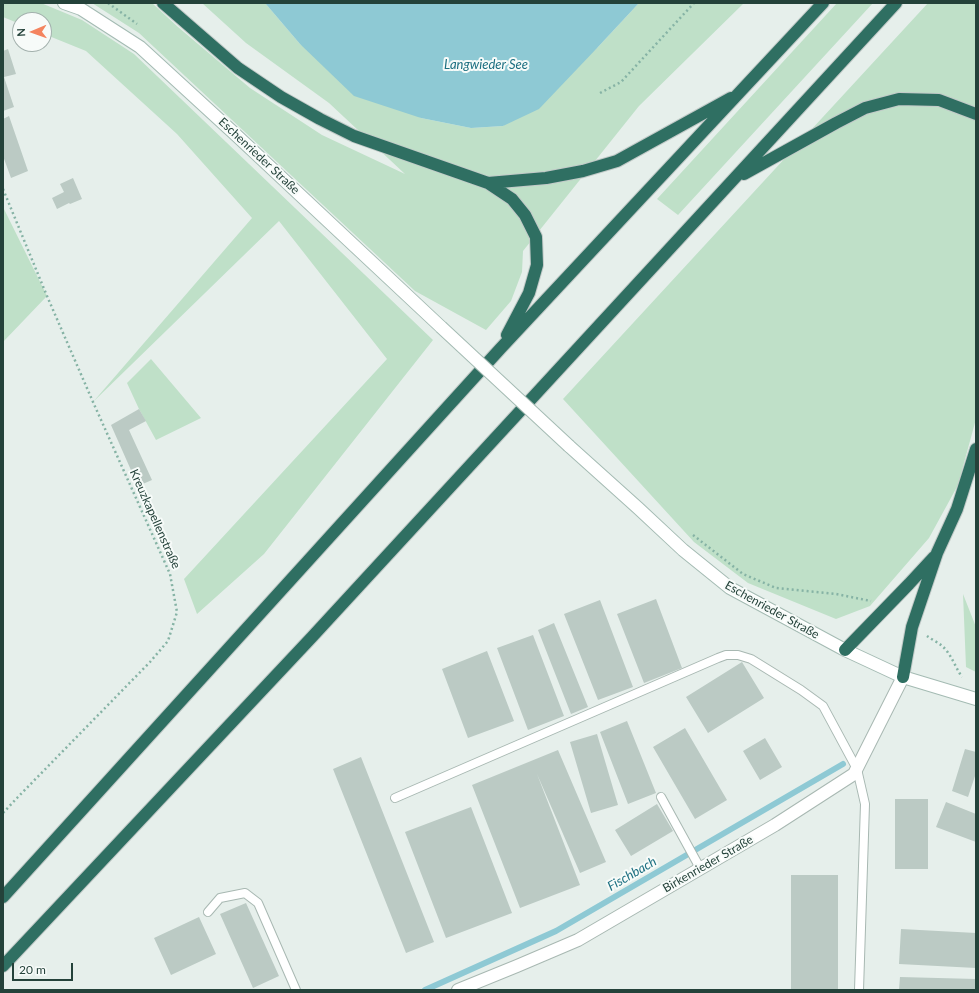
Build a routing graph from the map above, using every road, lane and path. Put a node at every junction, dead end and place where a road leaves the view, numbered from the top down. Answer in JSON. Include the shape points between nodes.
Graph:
{"nodes":[{"id":1,"x":64,"y":3,"type":"edge"},
{"id":2,"x":163,"y":3,"type":"edge"},
{"id":3,"x":694,"y":3,"type":"edge"},
{"id":4,"x":823,"y":3,"type":"edge"},
{"id":5,"x":896,"y":3,"type":"edge"},
{"id":6,"x":741,"y":92,"type":"junction"},
{"id":7,"x":600,"y":93,"type":"dead end"},
{"id":8,"x":976,"y":114,"type":"edge"},
{"id":9,"x":734,"y":179,"type":"junction"},
{"id":10,"x":488,"y":183,"type":"junction"},
{"id":11,"x":3,"y":189,"type":"edge"},
{"id":12,"x":500,"y":349,"type":"junction"},
{"id":13,"x":976,"y":449,"type":"edge"},
{"id":14,"x":688,"y":530,"type":"dead end"},
{"id":15,"x":937,"y":553,"type":"junction"},
{"id":16,"x":883,"y":611,"type":"junction"},
{"id":17,"x":912,"y":627,"type":"junction"},
{"id":18,"x":845,"y":650,"type":"junction"},
{"id":19,"x":903,"y":676,"type":"junction"},
{"id":20,"x":965,"y":681,"type":"dead end"},
{"id":21,"x":973,"y":696,"type":"edge"},
{"id":22,"x":856,"y":769,"type":"junction"},
{"id":23,"x":662,"y":797,"type":"dead end"},
{"id":24,"x":395,"y":798,"type":"dead end"},
{"id":25,"x":3,"y":813,"type":"edge"},
{"id":26,"x":699,"y":866,"type":"junction"},
{"id":27,"x":3,"y":897,"type":"edge"},
{"id":28,"x":208,"y":912,"type":"dead end"},
{"id":29,"x":3,"y":966,"type":"edge"},
{"id":30,"x":296,"y":990,"type":"edge"},
{"id":31,"x":458,"y":990,"type":"edge"},
{"id":32,"x":858,"y":990,"type":"edge"}],
"edges":[{"from":1,"to":18,"type":"street","name":"Eschenrieder Straße","bridge":true,"via":[[81,9],[140,47],[683,550],[730,588]]},
{"from":2,"to":10,"type":"highway","via":[[238,68],[307,112],[354,136]]},
{"from":3,"to":7,"type":"path","via":[[621,82]]},
{"from":4,"to":6,"type":"highway"},
{"from":5,"to":9,"type":"highway"},
{"from":6,"to":10,"type":"highway","via":[[617,161],[584,171],[546,178]]},
{"from":6,"to":12,"type":"highway"},
{"from":8,"to":9,"type":"highway","via":[[939,100],[899,99],[865,108]]},
{"from":9,"to":29,"type":"highway","via":[[312,637]]},
{"from":10,"to":12,"type":"highway","via":[[512,199],[525,215],[536,237],[537,265],[529,293]]},
{"from":11,"to":25,"type":"path","name":"Kreuzkapellenstraße","via":[[47,296],[170,574],[177,612],[168,641],[150,662]]},
{"from":12,"to":27,"type":"highway"},
{"from":13,"to":15,"type":"highway","via":[[957,509]]},
{"from":14,"to":16,"type":"path","via":[[743,574],[776,588],[870,600]]},
{"from":15,"to":16,"type":"highway"},
{"from":15,"to":17,"type":"highway"},
{"from":16,"to":18,"type":"highway"},
{"from":17,"to":19,"type":"highway"},
{"from":17,"to":20,"type":"path","via":[[942,645]]},
{"from":18,"to":19,"type":"street","name":"Eschenrieder Straße"},
{"from":19,"to":21,"type":"street","name":"Eschenrieder Straße"},
{"from":19,"to":22,"type":"street","name":"Birkenrieder Straße"},
{"from":22,"to":24,"type":"lane","via":[[823,706],[751,659],[726,655]]},
{"from":22,"to":26,"type":"street","name":"Birkenrieder Straße","via":[[854,774],[775,825]]},
{"from":22,"to":32,"type":"lane","via":[[865,804]]},
{"from":23,"to":26,"type":"lane"},
{"from":26,"to":31,"type":"street","name":"Birkenrieder Straße","via":[[578,940]]},
{"from":28,"to":30,"type":"lane","via":[[220,898],[244,893],[258,903]]}]}
